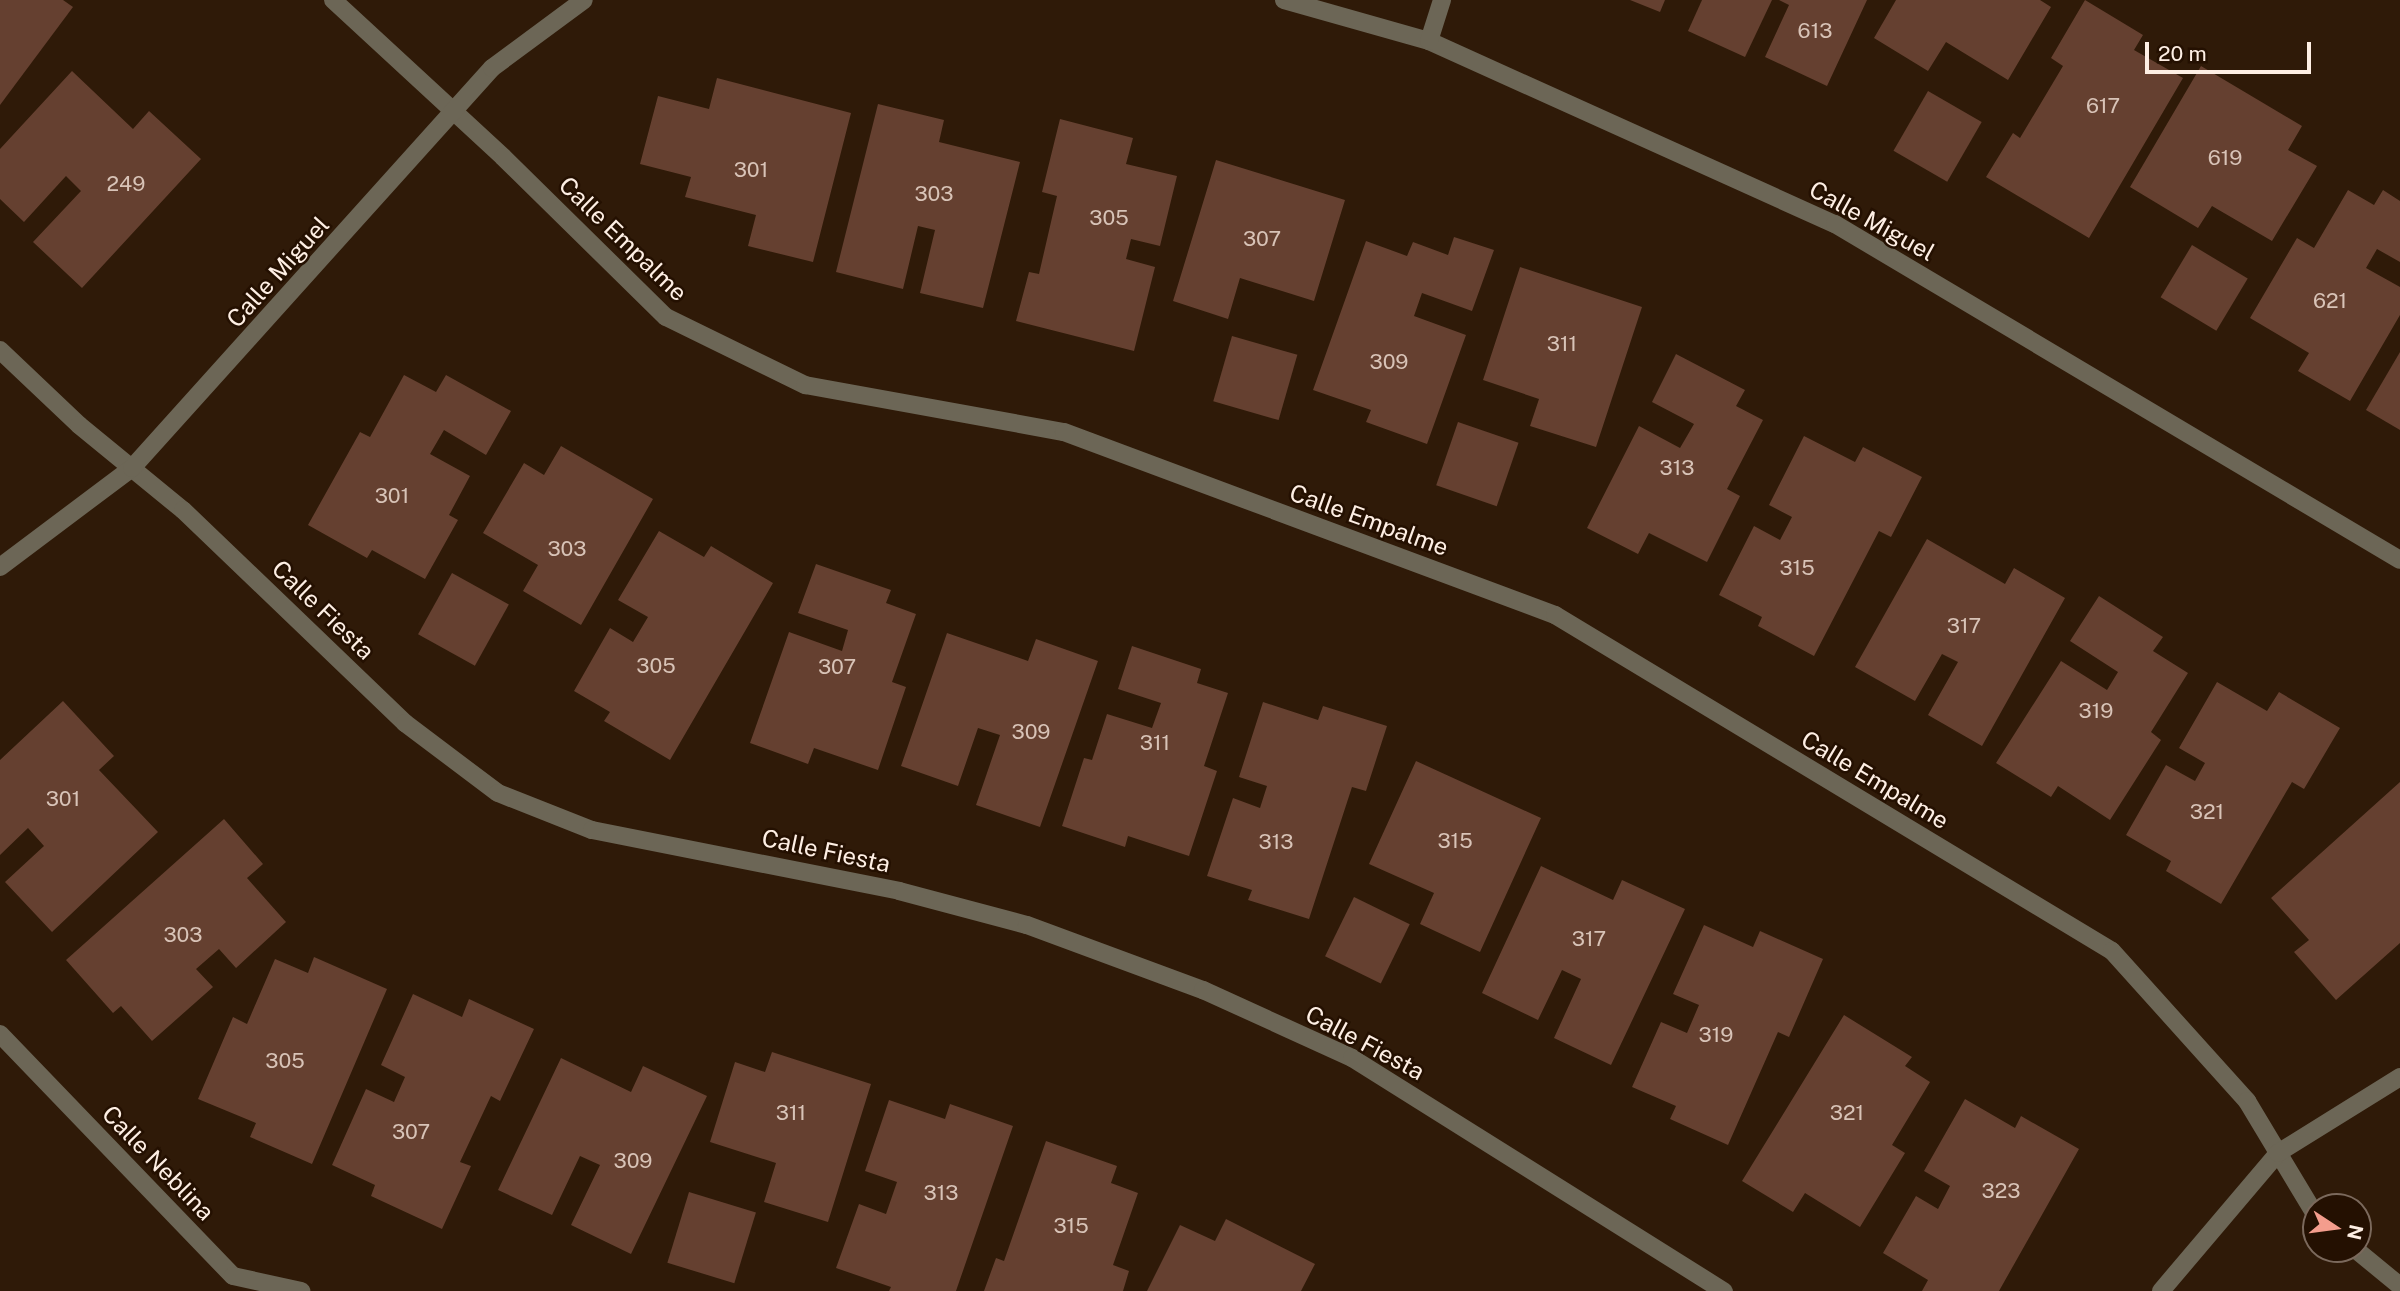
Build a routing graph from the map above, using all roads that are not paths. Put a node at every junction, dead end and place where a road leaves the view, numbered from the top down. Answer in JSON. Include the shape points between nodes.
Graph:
{"nodes":[{"id":1,"x":333,"y":0,"type":"edge"},
{"id":2,"x":584,"y":0,"type":"edge"},
{"id":3,"x":1284,"y":0,"type":"edge"},
{"id":4,"x":1441,"y":0,"type":"edge"},
{"id":5,"x":1429,"y":41,"type":"junction"},
{"id":6,"x":454,"y":112,"type":"junction"},
{"id":7,"x":0,"y":350,"type":"edge"},
{"id":8,"x":132,"y":468,"type":"junction"},
{"id":9,"x":2400,"y":560,"type":"edge"},
{"id":10,"x":0,"y":567,"type":"edge"},
{"id":11,"x":0,"y":1034,"type":"edge"},
{"id":12,"x":2400,"y":1077,"type":"edge"},
{"id":13,"x":2278,"y":1153,"type":"junction"},
{"id":14,"x":2302,"y":1193,"type":"edge"},
{"id":15,"x":2372,"y":1263,"type":"edge"},
{"id":16,"x":2400,"y":1286,"type":"edge"},
{"id":17,"x":301,"y":1291,"type":"edge"},
{"id":18,"x":1724,"y":1291,"type":"edge"},
{"id":19,"x":2161,"y":1291,"type":"edge"}],
"edges":[{"from":1,"to":6,"type":"street","name":"Calle Empalme"},
{"from":2,"to":6,"type":"street","name":"Calle Miguel","via":[[492,68]]},
{"from":3,"to":5,"type":"street","name":"Calle Miguel"},
{"from":4,"to":5,"type":"street"},
{"from":5,"to":9,"type":"street","name":"Calle Miguel","via":[[1835,224]]},
{"from":6,"to":8,"type":"street","name":"Calle Miguel"},
{"from":6,"to":13,"type":"street","name":"Calle Empalme","via":[[666,317],[804,385],[1064,432],[1555,615],[2112,951],[2247,1101]]},
{"from":7,"to":8,"type":"street","name":"Calle Fiesta"},
{"from":8,"to":10,"type":"street","name":"Calle Miguel"},
{"from":8,"to":18,"type":"street","name":"Calle Fiesta","via":[[183,510],[405,723],[498,793],[592,830],[899,891],[1027,925],[1203,990],[1352,1058]]},
{"from":11,"to":17,"type":"street","name":"Calle Neblina","via":[[233,1276]]},
{"from":12,"to":13,"type":"street"},
{"from":13,"to":14,"type":"street","name":"Calle Empalme"},
{"from":13,"to":19,"type":"street"},
{"from":15,"to":16,"type":"street"}]}
